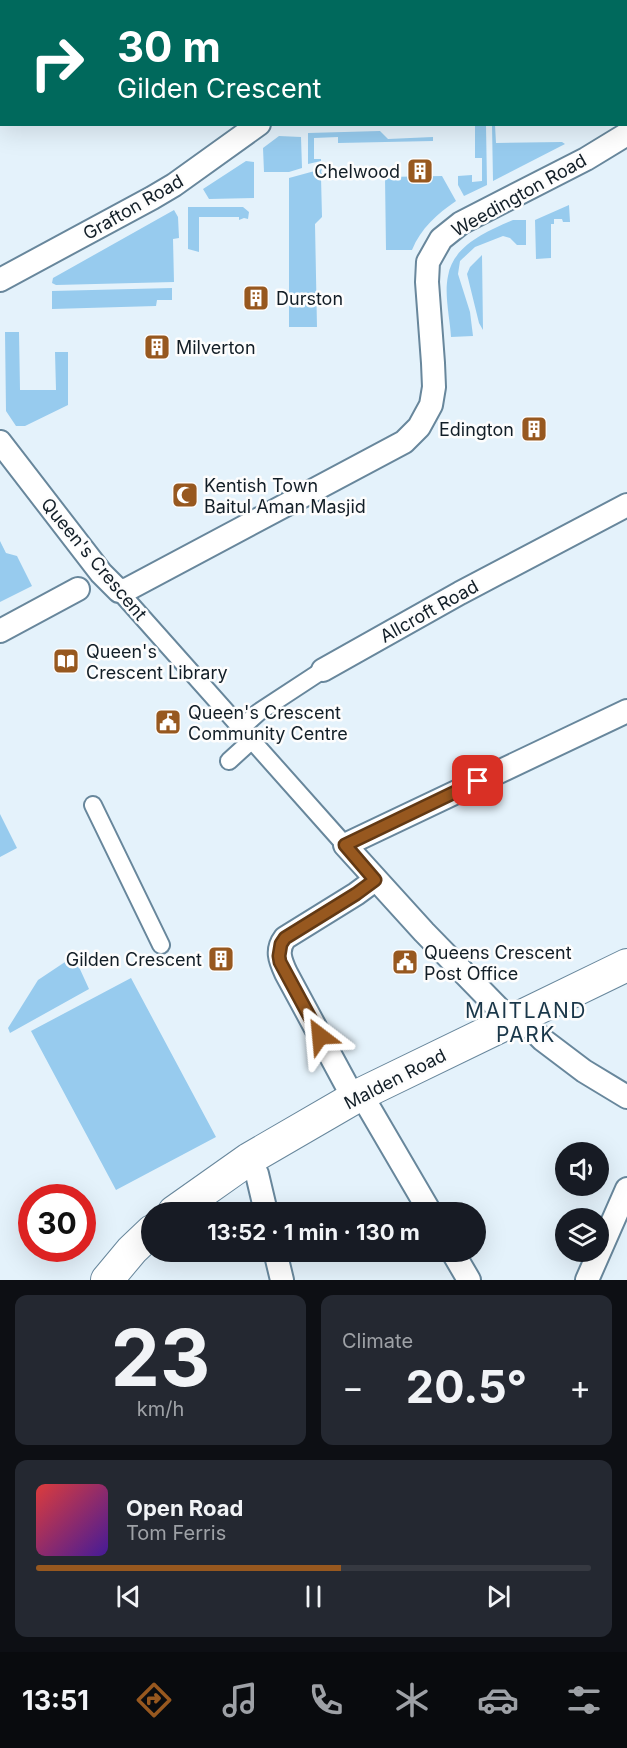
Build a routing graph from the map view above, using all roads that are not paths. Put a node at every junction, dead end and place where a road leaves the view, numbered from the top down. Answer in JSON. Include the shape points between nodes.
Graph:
{"nodes":[{"id":1,"x":256,"y":126,"type":"edge"},
{"id":2,"x":627,"y":135,"type":"edge"},
{"id":3,"x":0,"y":280,"type":"edge"},
{"id":4,"x":0,"y":442,"type":"edge"},
{"id":5,"x":627,"y":505,"type":"edge"},
{"id":6,"x":88,"y":582,"type":"junction"},
{"id":7,"x":119,"y":591,"type":"junction"},
{"id":8,"x":0,"y":631,"type":"edge"},
{"id":9,"x":323,"y":670,"type":"joint"},
{"id":10,"x":627,"y":711,"type":"edge"},
{"id":11,"x":245,"y":735,"type":"junction"},
{"id":12,"x":229,"y":761,"type":"dead end"},
{"id":13,"x":93,"y":805,"type":"dead end"},
{"id":14,"x":345,"y":845,"type":"junction"},
{"id":15,"x":375,"y":880,"type":"junction"},
{"id":16,"x":161,"y":945,"type":"dead end"},
{"id":17,"x":627,"y":965,"type":"edge"},
{"id":18,"x":513,"y":1020,"type":"junction"},
{"id":19,"x":358,"y":1096,"type":"junction"},
{"id":20,"x":627,"y":1097,"type":"edge"},
{"id":21,"x":249,"y":1159,"type":"junction"},
{"id":22,"x":627,"y":1189,"type":"edge"},
{"id":23,"x":188,"y":1202,"type":"edge"},
{"id":24,"x":264,"y":1202,"type":"edge"},
{"id":25,"x":424,"y":1202,"type":"edge"},
{"id":26,"x":141,"y":1241,"type":"edge"},
{"id":27,"x":278,"y":1262,"type":"edge"},
{"id":28,"x":459,"y":1262,"type":"edge"},
{"id":29,"x":107,"y":1280,"type":"edge"},
{"id":30,"x":282,"y":1280,"type":"edge"},
{"id":31,"x":469,"y":1280,"type":"edge"},
{"id":32,"x":586,"y":1280,"type":"edge"}],
"edges":[{"from":1,"to":3,"type":"street","name":"Grafton Road","via":[[167,189]]},
{"from":2,"to":7,"type":"street","name":"Weedington Road","via":[[461,223],[441,239],[428,262],[434,387],[431,405],[419,427],[404,441]]},
{"from":4,"to":6,"type":"street","name":"Queen's Crescent"},
{"from":5,"to":9,"type":"street","name":"Allcroft Road"},
{"from":6,"to":7,"type":"street","name":"Queen's Crescent"},
{"from":6,"to":8,"type":"street"},
{"from":7,"to":11,"type":"street","name":"Queen's Crescent"},
{"from":9,"to":11,"type":"street","name":"Allcroft Road","via":[[259,712]]},
{"from":10,"to":14,"type":"street"},
{"from":11,"to":12,"type":"street","name":"Allcroft Road"},
{"from":11,"to":14,"type":"street","name":"Queen's Crescent"},
{"from":13,"to":16,"type":"street"},
{"from":14,"to":15,"type":"street","name":"Queen's Crescent"},
{"from":15,"to":18,"type":"street","name":"Queen's Crescent"},
{"from":15,"to":19,"type":"street","via":[[285,938],[279,956]]},
{"from":17,"to":18,"type":"main road","name":"Malden Road"},
{"from":18,"to":19,"type":"main road","name":"Malden Road"},
{"from":18,"to":20,"type":"street","name":"Queen's Crescent","via":[[531,1028],[584,1071]]},
{"from":19,"to":21,"type":"main road","name":"Malden Road"},
{"from":19,"to":25,"type":"street"},
{"from":21,"to":23,"type":"main road","name":"Malden Road"},
{"from":21,"to":24,"type":"street"},
{"from":22,"to":32,"type":"street"},
{"from":26,"to":29,"type":"main road"},
{"from":27,"to":30,"type":"street"},
{"from":28,"to":31,"type":"street"}]}
